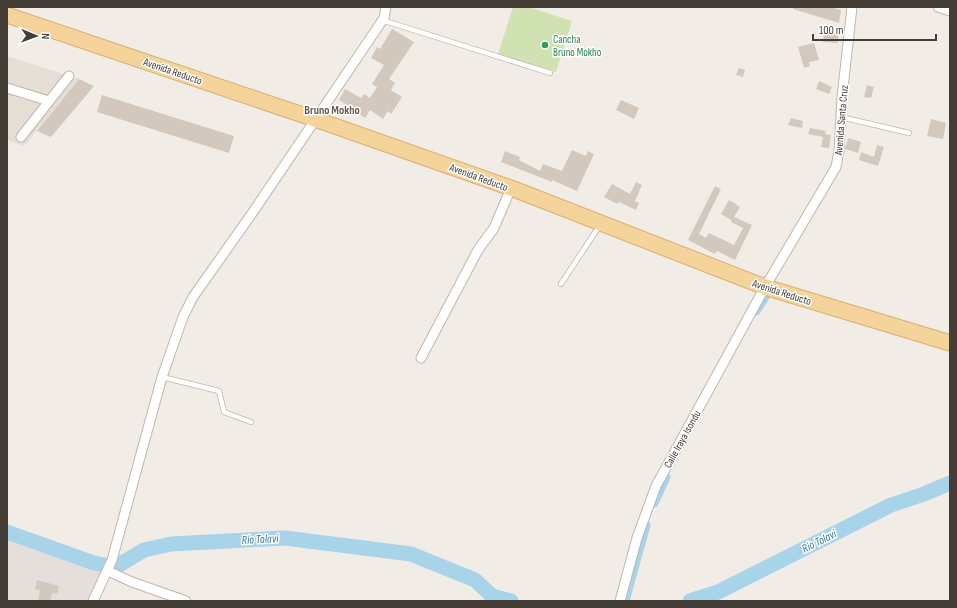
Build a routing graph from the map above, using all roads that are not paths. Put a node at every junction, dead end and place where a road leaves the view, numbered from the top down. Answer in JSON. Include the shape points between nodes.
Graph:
{"nodes":[{"id":1,"x":386,"y":7,"type":"edge"},
{"id":2,"x":852,"y":7,"type":"edge"},
{"id":3,"x":938,"y":7,"type":"edge"},
{"id":4,"x":950,"y":11,"type":"edge"},
{"id":5,"x":7,"y":15,"type":"edge"},
{"id":6,"x":382,"y":20,"type":"junction"},
{"id":7,"x":550,"y":73,"type":"dead end"},
{"id":8,"x":69,"y":76,"type":"dead end"},
{"id":9,"x":7,"y":88,"type":"edge"},
{"id":10,"x":49,"y":102,"type":"junction"},
{"id":11,"x":841,"y":117,"type":"junction"},
{"id":12,"x":316,"y":119,"type":"junction"},
{"id":13,"x":909,"y":133,"type":"dead end"},
{"id":14,"x":21,"y":137,"type":"dead end"},
{"id":15,"x":511,"y":188,"type":"junction"},
{"id":16,"x":601,"y":224,"type":"junction"},
{"id":17,"x":561,"y":284,"type":"dead end"},
{"id":18,"x":765,"y":287,"type":"junction"},
{"id":19,"x":950,"y":343,"type":"edge"},
{"id":20,"x":421,"y":358,"type":"dead end"},
{"id":21,"x":162,"y":377,"type":"junction"},
{"id":22,"x":251,"y":422,"type":"dead end"},
{"id":23,"x":108,"y":570,"type":"junction"},
{"id":24,"x":93,"y":601,"type":"edge"},
{"id":25,"x":186,"y":601,"type":"edge"},
{"id":26,"x":620,"y":601,"type":"edge"}],
"edges":[{"from":1,"to":6,"type":"street"},
{"from":2,"to":11,"type":"street","name":"Avenida Santa Cruz"},
{"from":3,"to":4,"type":"street"},
{"from":5,"to":12,"type":"main road","name":"Avenida Reducto"},
{"from":6,"to":7,"type":"lane"},
{"from":6,"to":12,"type":"street"},
{"from":8,"to":10,"type":"street"},
{"from":9,"to":10,"type":"street"},
{"from":10,"to":14,"type":"street"},
{"from":11,"to":13,"type":"lane"},
{"from":11,"to":18,"type":"street","name":"Avenida Santa Cruz","via":[[836,167]]},
{"from":12,"to":15,"type":"main road","name":"Avenida Reducto"},
{"from":12,"to":21,"type":"street","via":[[193,297],[183,317]]},
{"from":15,"to":16,"type":"main road","name":"Avenida Reducto"},
{"from":15,"to":20,"type":"street","via":[[494,228],[478,250]]},
{"from":16,"to":17,"type":"lane"},
{"from":16,"to":18,"type":"main road","name":"Avenida Reducto"},
{"from":18,"to":19,"type":"main road","name":"Avenida Reducto"},
{"from":18,"to":26,"type":"street","name":"Calle Iraya Isondu","via":[[656,486],[637,538]]},
{"from":21,"to":22,"type":"lane","via":[[219,391],[224,412]]},
{"from":21,"to":23,"type":"street"},
{"from":23,"to":24,"type":"street"},
{"from":23,"to":25,"type":"street","via":[[132,582]]}]}
